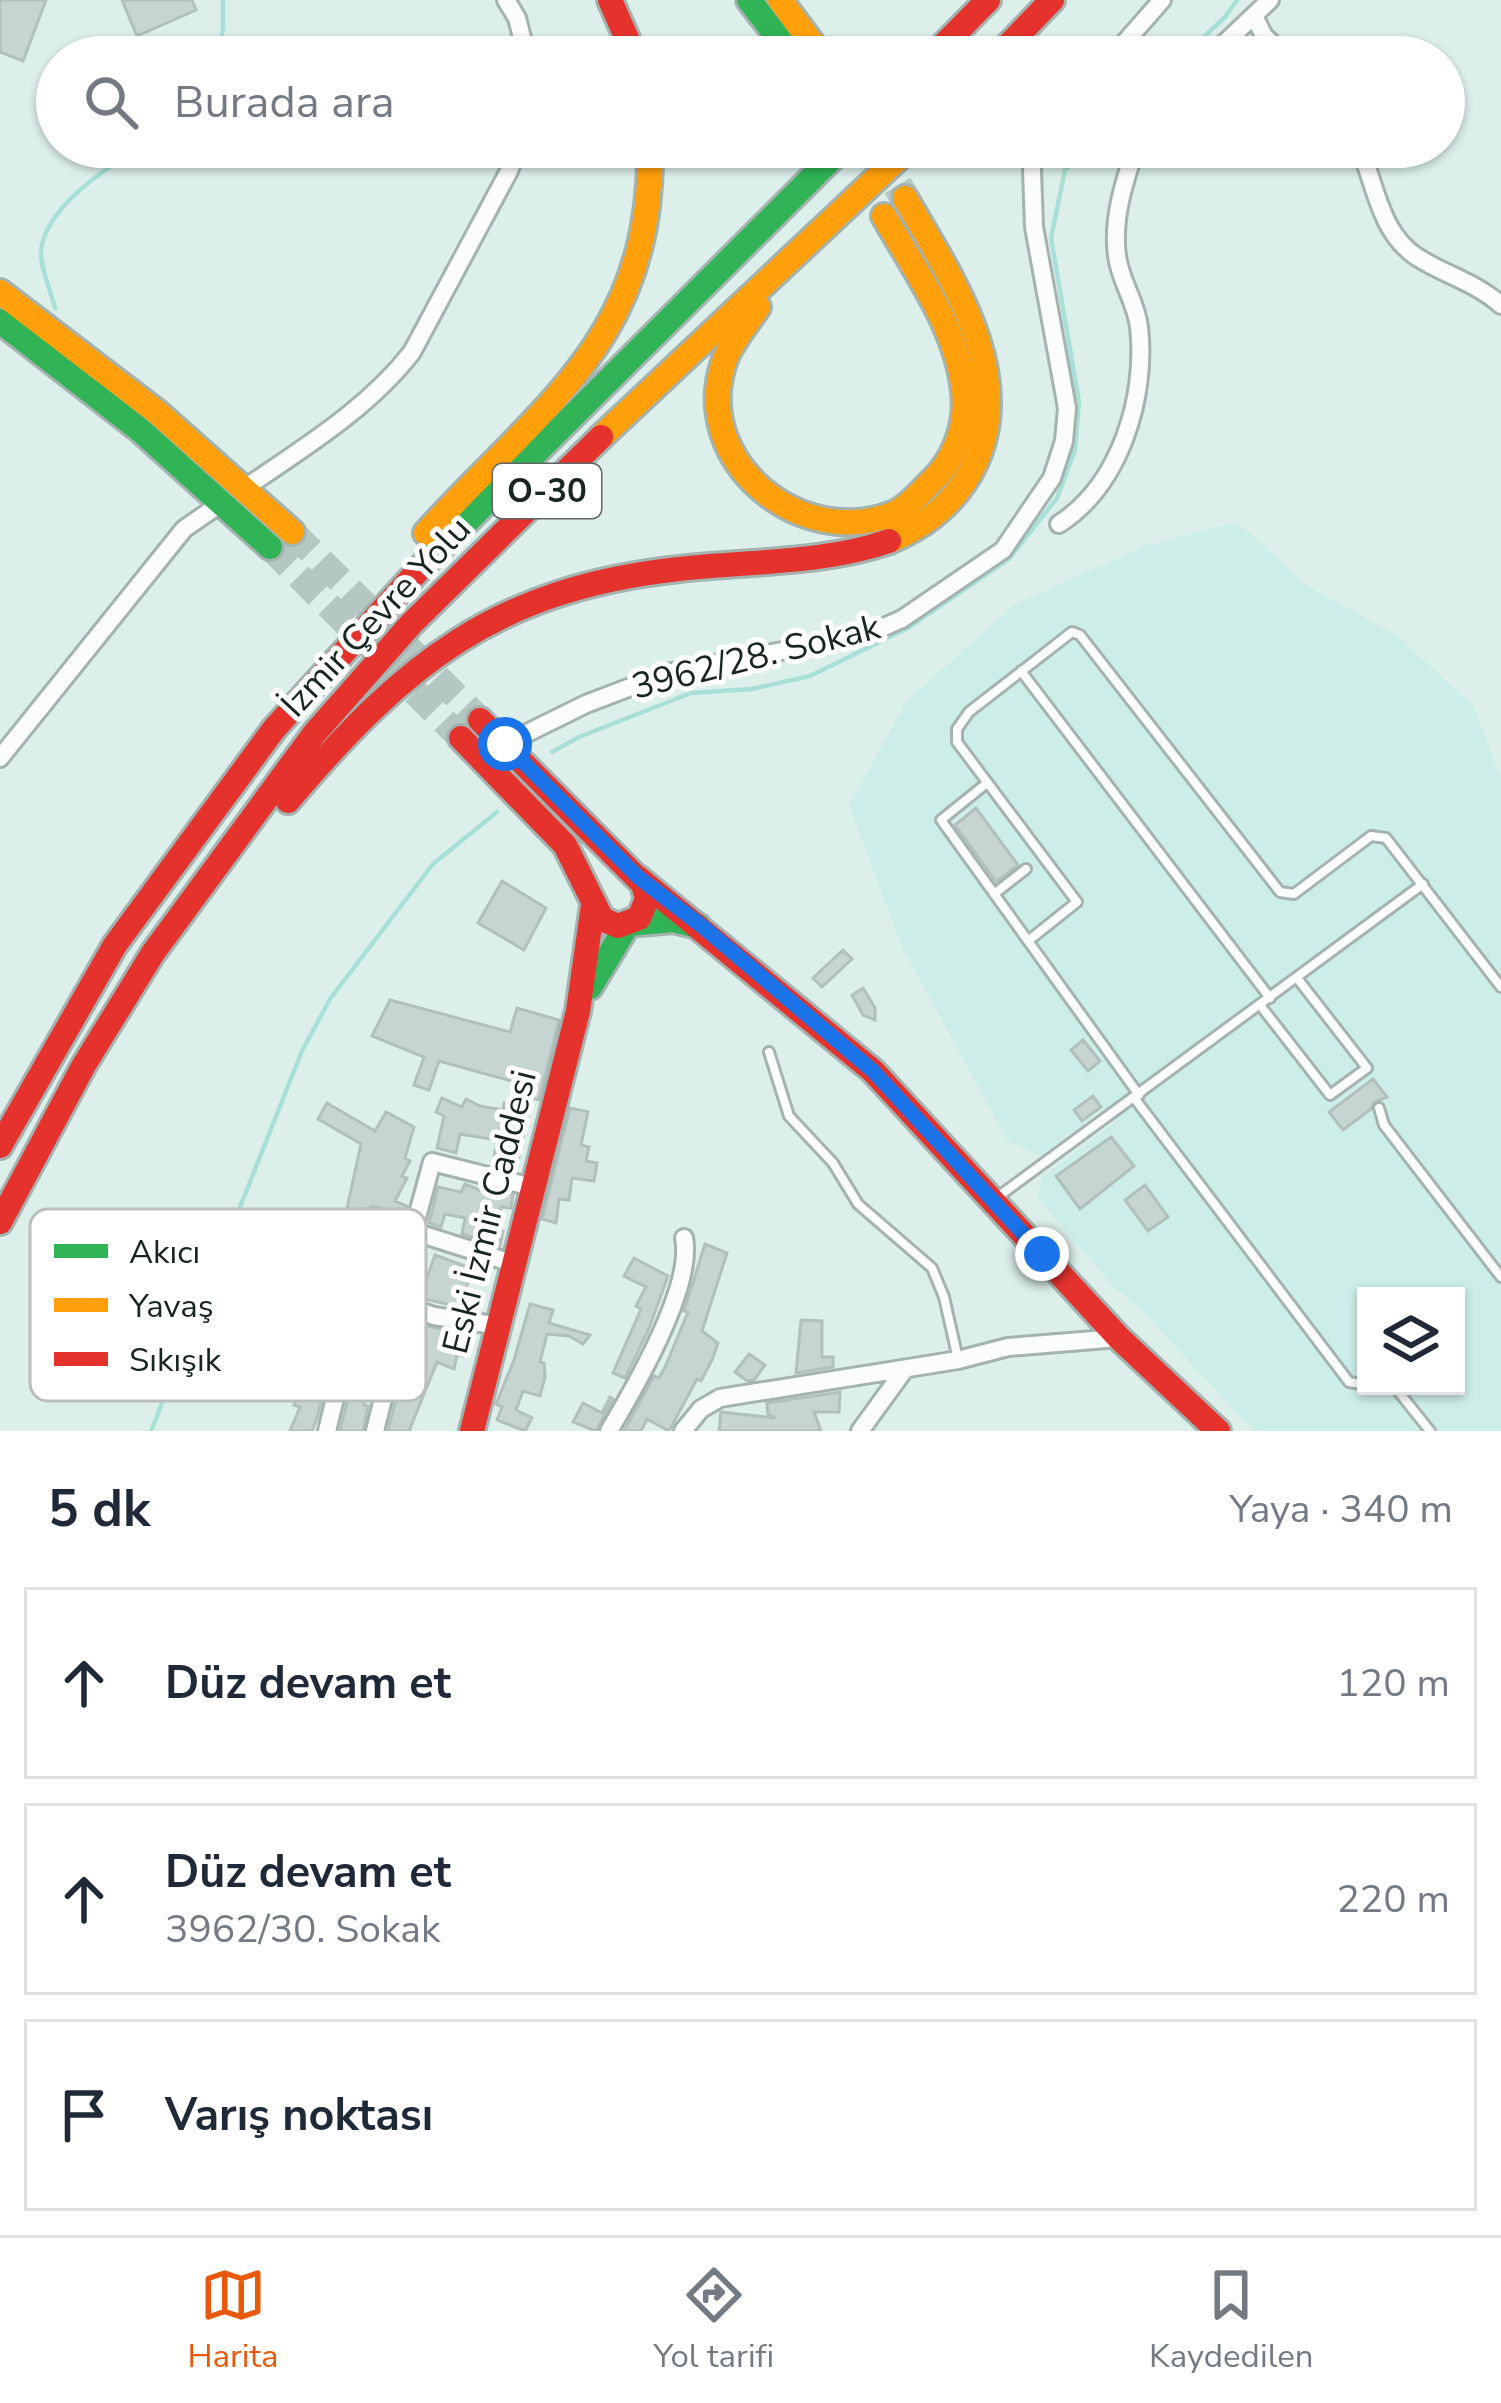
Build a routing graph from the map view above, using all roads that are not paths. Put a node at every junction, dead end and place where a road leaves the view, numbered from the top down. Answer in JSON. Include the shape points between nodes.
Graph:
{"nodes":[{"id":1,"x":506,"y":0,"type":"edge"},
{"id":2,"x":610,"y":0,"type":"edge"},
{"id":3,"x":749,"y":0,"type":"edge"},
{"id":4,"x":780,"y":0,"type":"edge"},
{"id":5,"x":988,"y":0,"type":"edge"},
{"id":6,"x":1052,"y":0,"type":"edge"},
{"id":7,"x":1162,"y":0,"type":"edge"},
{"id":8,"x":1270,"y":0,"type":"edge"},
{"id":9,"x":1254,"y":16,"type":"junction"},
{"id":10,"x":522,"y":36,"type":"edge"},
{"id":11,"x":626,"y":36,"type":"edge"},
{"id":12,"x":777,"y":36,"type":"edge"},
{"id":13,"x":807,"y":36,"type":"edge"},
{"id":14,"x":953,"y":36,"type":"edge"},
{"id":15,"x":1017,"y":36,"type":"edge"},
{"id":16,"x":1130,"y":36,"type":"edge"},
{"id":17,"x":1233,"y":36,"type":"edge"},
{"id":18,"x":1265,"y":36,"type":"edge"},
{"id":19,"x":510,"y":168,"type":"edge"},
{"id":20,"x":649,"y":168,"type":"edge"},
{"id":21,"x":822,"y":168,"type":"edge"},
{"id":22,"x":889,"y":168,"type":"edge"},
{"id":23,"x":889,"y":168,"type":"edge"},
{"id":24,"x":1032,"y":168,"type":"edge"},
{"id":25,"x":1128,"y":168,"type":"edge"},
{"id":26,"x":1366,"y":168,"type":"edge"},
{"id":27,"x":904,"y":198,"type":"tunnel mouth"},
{"id":28,"x":884,"y":215,"type":"tunnel mouth"},
{"id":29,"x":0,"y":292,"type":"edge"},
{"id":30,"x":1501,"y":305,"type":"edge"},
{"id":31,"x":0,"y":321,"type":"edge"},
{"id":32,"x":245,"y":488,"type":"junction"},
{"id":33,"x":223,"y":502,"type":"junction"},
{"id":34,"x":1059,"y":524,"type":"dead end"},
{"id":35,"x":292,"y":532,"type":"tunnel mouth"},
{"id":36,"x":270,"y":547,"type":"tunnel mouth"},
{"id":37,"x":330,"y":663,"type":"junction"},
{"id":38,"x":1021,"y":671,"type":"junction"},
{"id":39,"x":480,"y":720,"type":"tunnel mouth"},
{"id":40,"x":461,"y":738,"type":"tunnel mouth"},
{"id":41,"x":505,"y":744,"type":"junction"},
{"id":42,"x":0,"y":758,"type":"edge"},
{"id":43,"x":987,"y":784,"type":"junction"},
{"id":44,"x":218,"y":865,"type":"junction"},
{"id":45,"x":1026,"y":869,"type":"dead end"},
{"id":46,"x":638,"y":877,"type":"junction"},
{"id":47,"x":1423,"y":884,"type":"junction"},
{"id":48,"x":994,"y":894,"type":"junction"},
{"id":49,"x":593,"y":905,"type":"junction"},
{"id":50,"x":628,"y":924,"type":"junction"},
{"id":51,"x":703,"y":927,"type":"junction"},
{"id":52,"x":1028,"y":941,"type":"junction"},
{"id":53,"x":1297,"y":978,"type":"junction"},
{"id":54,"x":1501,"y":987,"type":"edge"},
{"id":55,"x":1270,"y":998,"type":"junction"},
{"id":56,"x":1260,"y":1005,"type":"junction"},
{"id":57,"x":578,"y":1011,"type":"junction"},
{"id":58,"x":769,"y":1052,"type":"dead end"},
{"id":59,"x":1137,"y":1097,"type":"junction"},
{"id":60,"x":1379,"y":1108,"type":"dead end"},
{"id":61,"x":0,"y":1146,"type":"edge"},
{"id":62,"x":532,"y":1187,"type":"junction"},
{"id":63,"x":994,"y":1200,"type":"junction"},
{"id":64,"x":419,"y":1209,"type":"edge"},
{"id":65,"x":0,"y":1222,"type":"edge"},
{"id":66,"x":426,"y":1235,"type":"edge"},
{"id":67,"x":684,"y":1238,"type":"dead end"},
{"id":68,"x":512,"y":1263,"type":"junction"},
{"id":69,"x":1501,"y":1277,"type":"edge"},
{"id":70,"x":426,"y":1313,"type":"edge"},
{"id":71,"x":500,"y":1326,"type":"junction"},
{"id":72,"x":1119,"y":1338,"type":"junction"},
{"id":73,"x":958,"y":1360,"type":"junction"},
{"id":74,"x":905,"y":1369,"type":"junction"},
{"id":75,"x":1357,"y":1384,"type":"edge"},
{"id":76,"x":1401,"y":1395,"type":"edge"},
{"id":77,"x":334,"y":1401,"type":"edge"},
{"id":78,"x":381,"y":1401,"type":"edge"},
{"id":79,"x":327,"y":1431,"type":"edge"},
{"id":80,"x":375,"y":1431,"type":"edge"},
{"id":81,"x":472,"y":1431,"type":"edge"},
{"id":82,"x":609,"y":1431,"type":"edge"},
{"id":83,"x":682,"y":1431,"type":"edge"},
{"id":84,"x":860,"y":1431,"type":"edge"},
{"id":85,"x":1218,"y":1431,"type":"edge"},
{"id":86,"x":1430,"y":1431,"type":"edge"}],
"edges":[{"from":1,"to":10,"type":"street"},
{"from":2,"to":11,"type":"main road"},
{"from":3,"to":12,"type":"main road"},
{"from":4,"to":13,"type":"main road"},
{"from":5,"to":14,"type":"main road"},
{"from":6,"to":15,"type":"main road"},
{"from":7,"to":16,"type":"street"},
{"from":8,"to":9,"type":"street"},
{"from":9,"to":17,"type":"street"},
{"from":9,"to":18,"type":"street"},
{"from":19,"to":32,"type":"street","via":[[393,376]]},
{"from":20,"to":37,"type":"main road","via":[[637,258],[592,355],[428,531]]},
{"from":21,"to":37,"type":"main road","name":"İzmir Çevre Yolu","number":"O-30"},
{"from":22,"to":28,"type":"main road","via":[[746,320],[721,383],[721,431],[745,480],[778,506],[829,522],[875,520],[907,506],[945,467],[962,430],[955,353]]},
{"from":23,"to":44,"type":"main road","name":"İzmir Çevre Yolu","number":"O-30","via":[[677,362],[412,624],[314,734]]},
{"from":24,"to":41,"type":"street","name":"3962/28. Sokak","via":[[1034,227],[1067,408],[1052,478],[1003,550],[902,619],[866,634],[667,673]]},
{"from":25,"to":34,"type":"street","via":[[1116,254],[1139,326],[1137,401],[1086,507]]},
{"from":26,"to":30,"type":"street","via":[[1377,205],[1411,253]]},
{"from":27,"to":44,"type":"main road","via":[[972,327],[989,383],[986,436],[945,507],[878,545],[609,579],[492,618],[410,669],[254,842]]},
{"from":29,"to":32,"type":"main road"},
{"from":31,"to":33,"type":"main road"},
{"from":32,"to":35,"type":"main road"},
{"from":33,"to":36,"type":"main road"},
{"from":33,"to":42,"type":"street","via":[[184,529]]},
{"from":37,"to":61,"type":"main road","name":"İzmir Çevre Yolu","number":"O-30","via":[[115,945]]},
{"from":38,"to":43,"type":"lane","via":[[957,729],[957,742]]},
{"from":38,"to":47,"type":"lane","via":[[1072,632],[1080,635],[1280,892],[1294,894],[1371,836],[1392,842]]},
{"from":38,"to":55,"type":"lane"},
{"from":39,"to":41,"type":"main road"},
{"from":40,"to":49,"type":"main road","via":[[565,845]]},
{"from":41,"to":46,"type":"main road"},
{"from":43,"to":48,"type":"lane","via":[[940,820]]},
{"from":43,"to":52,"type":"lane","via":[[1077,902]]},
{"from":44,"to":65,"type":"main road","name":"İzmir Çevre Yolu","number":"O-30","via":[[84,1065]]},
{"from":45,"to":48,"type":"lane"},
{"from":46,"to":49,"type":"main road","via":[[607,874]]},
{"from":46,"to":50,"type":"main road","via":[[646,906]]},
{"from":46,"to":51,"type":"main road"},
{"from":47,"to":53,"type":"lane"},
{"from":47,"to":54,"type":"lane"},
{"from":48,"to":52,"type":"lane"},
{"from":49,"to":50,"type":"main road","via":[[609,923]]},
{"from":49,"to":57,"type":"main road","name":"Eski İzmir Caddesi"},
{"from":50,"to":51,"type":"main road"},
{"from":50,"to":57,"type":"main road","name":"Eski İzmir Caddesi"},
{"from":51,"to":63,"type":"main road","via":[[873,1071]]},
{"from":52,"to":59,"type":"lane"},
{"from":53,"to":55,"type":"lane"},
{"from":53,"to":56,"type":"lane","via":[[1367,1068],[1330,1095]]},
{"from":55,"to":56,"type":"lane"},
{"from":56,"to":59,"type":"lane"},
{"from":57,"to":62,"type":"main road","name":"Eski İzmir Caddesi"},
{"from":58,"to":73,"type":"lane","via":[[789,1116],[858,1204],[932,1268]]},
{"from":59,"to":63,"type":"lane"},
{"from":59,"to":75,"type":"lane","via":[[1348,1382]]},
{"from":60,"to":69,"type":"lane"},
{"from":62,"to":64,"type":"street","via":[[432,1162]]},
{"from":62,"to":68,"type":"main road","name":"Eski İzmir Caddesi"},
{"from":63,"to":72,"type":"main road"},
{"from":66,"to":68,"type":"street"},
{"from":67,"to":82,"type":"street","via":[[687,1252],[661,1335]]},
{"from":68,"to":71,"type":"main road","name":"Eski İzmir Caddesi"},
{"from":70,"to":71,"type":"street"},
{"from":71,"to":81,"type":"main road","name":"Eski İzmir Caddesi"},
{"from":72,"to":73,"type":"street","via":[[1008,1347]]},
{"from":72,"to":85,"type":"main road"},
{"from":73,"to":74,"type":"street"},
{"from":74,"to":83,"type":"street","via":[[720,1398]]},
{"from":74,"to":84,"type":"street"},
{"from":76,"to":86,"type":"lane"},
{"from":77,"to":79,"type":"street"},
{"from":78,"to":80,"type":"street"}]}
